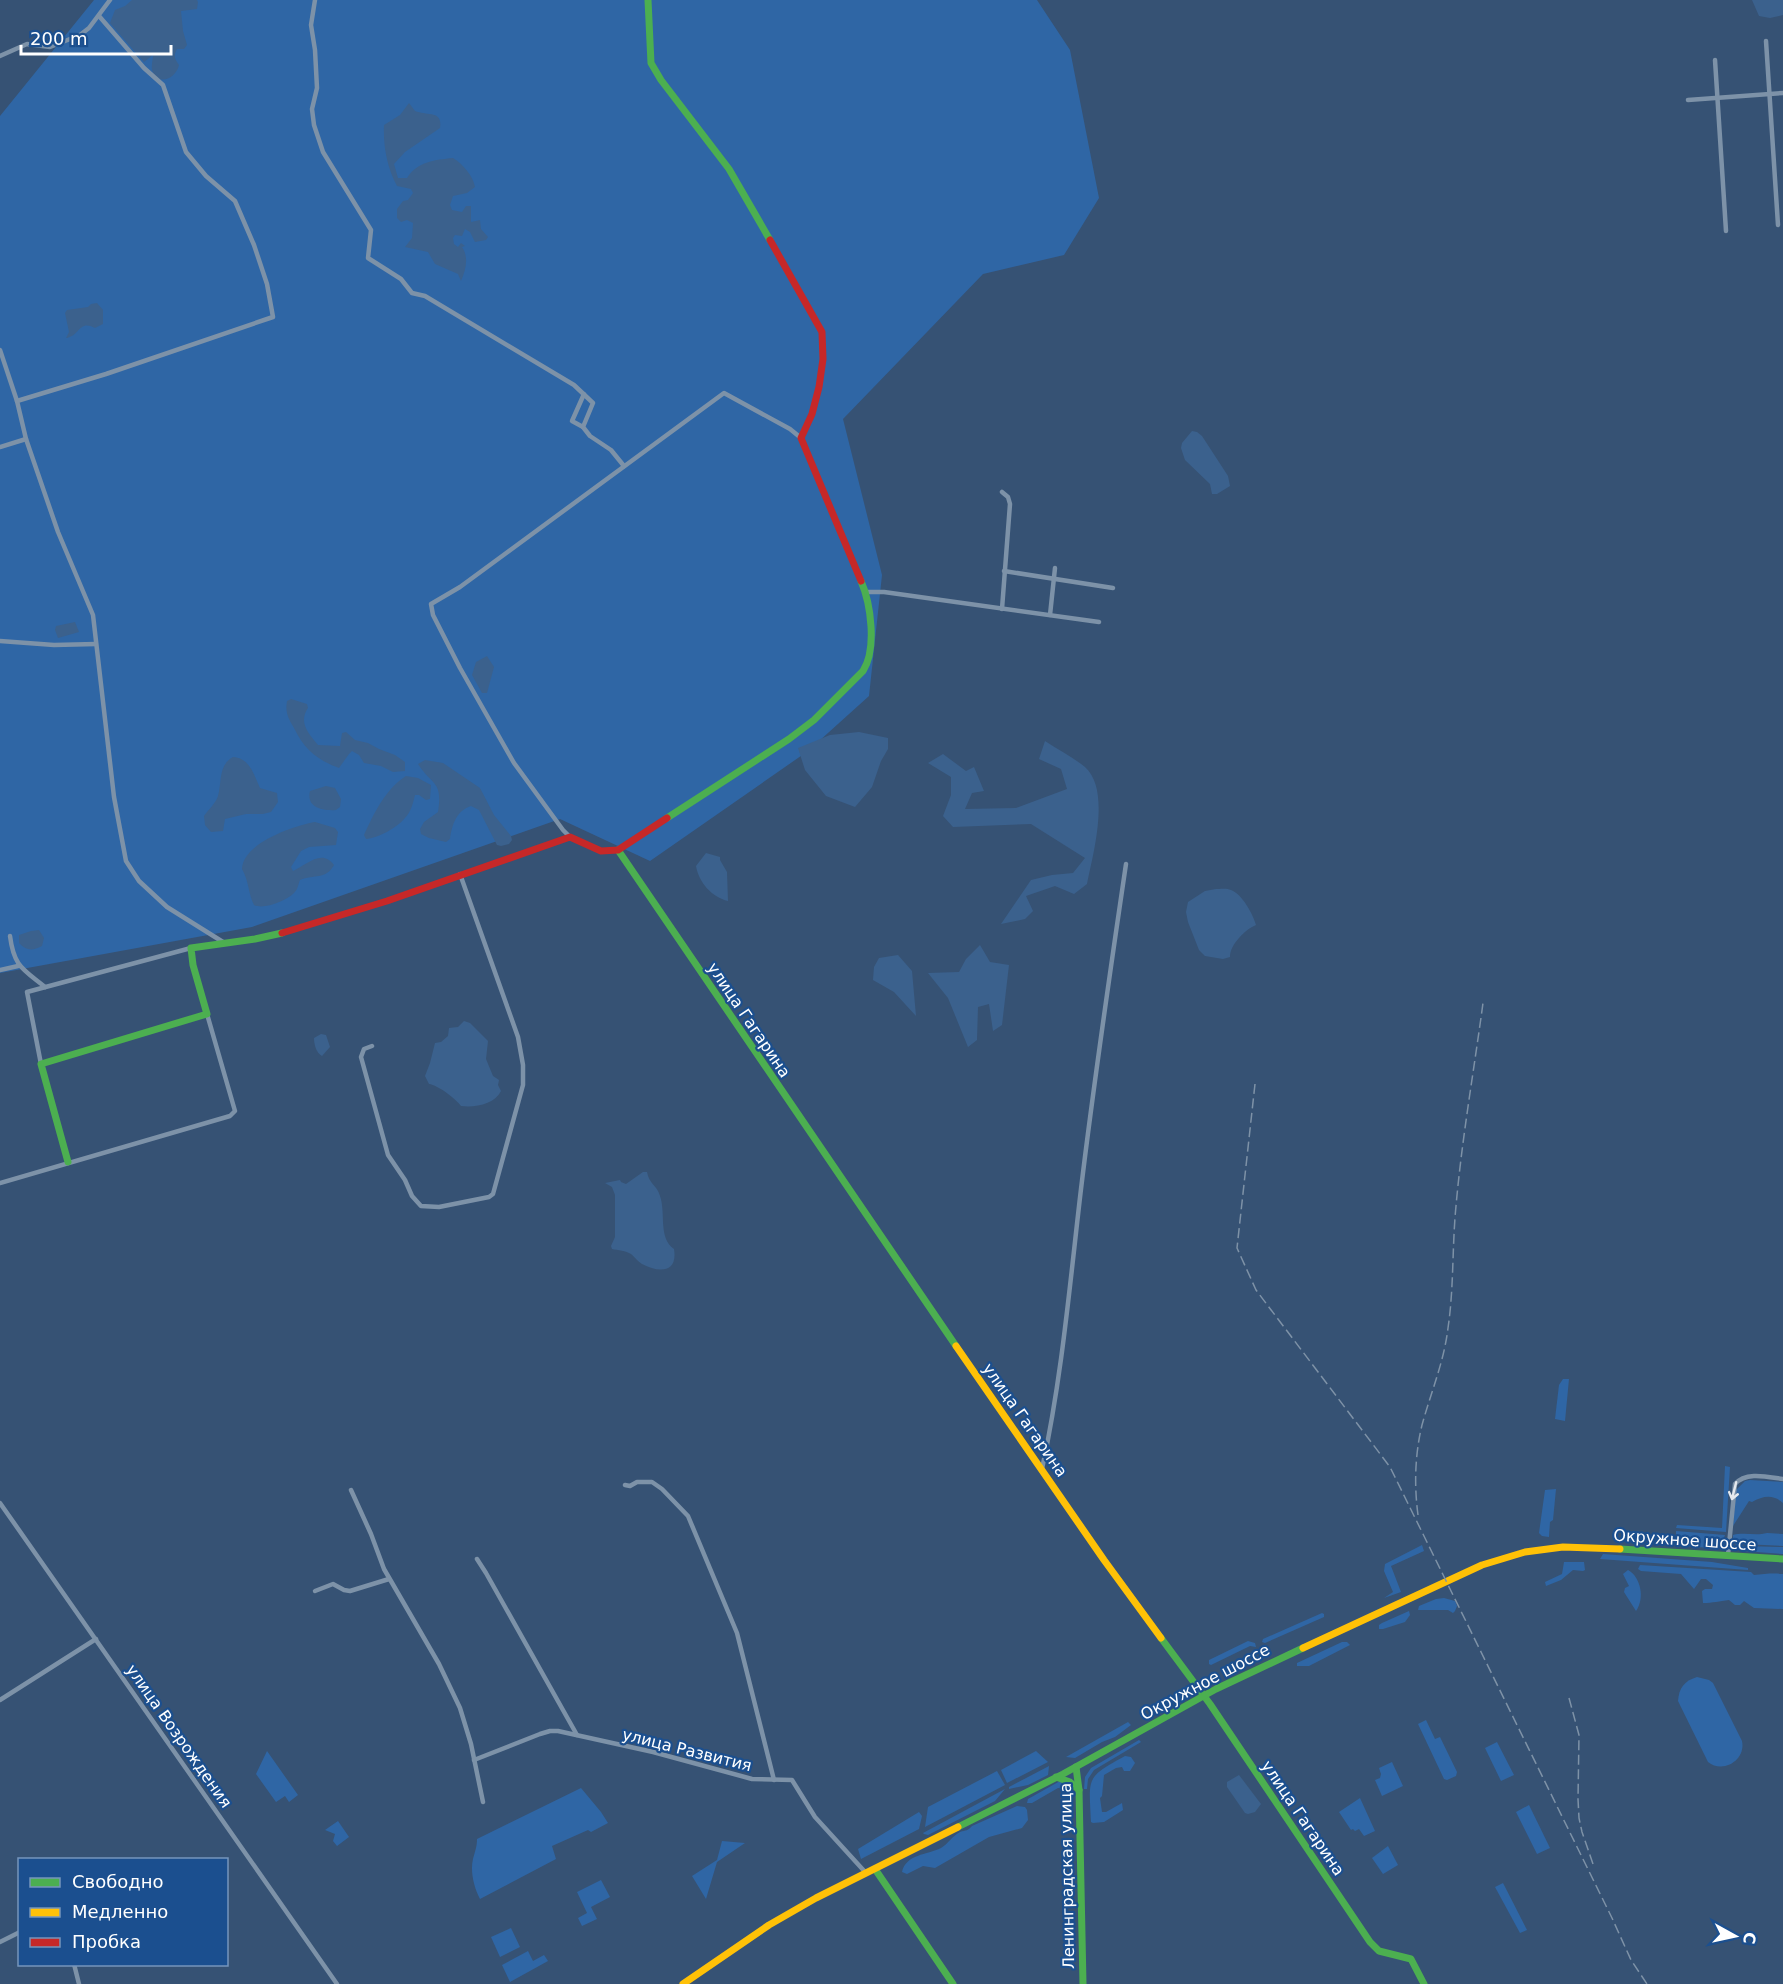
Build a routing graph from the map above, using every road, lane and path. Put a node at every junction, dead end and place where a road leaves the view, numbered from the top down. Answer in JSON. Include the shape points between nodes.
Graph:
{"nodes":[{"id":1,"x":110,"y":0,"type":"edge"},
{"id":2,"x":315,"y":0,"type":"edge"},
{"id":3,"x":648,"y":0,"type":"edge"},
{"id":4,"x":99,"y":16,"type":"junction"},
{"id":5,"x":1766,"y":41,"type":"dead end"},
{"id":6,"x":0,"y":56,"type":"edge"},
{"id":7,"x":1715,"y":60,"type":"dead end"},
{"id":8,"x":1783,"y":93,"type":"edge"},
{"id":9,"x":1770,"y":94,"type":"junction"},
{"id":10,"x":1717,"y":98,"type":"junction"},
{"id":11,"x":1688,"y":100,"type":"dead end"},
{"id":12,"x":1778,"y":225,"type":"dead end"},
{"id":13,"x":1726,"y":231,"type":"dead end"},
{"id":14,"x":0,"y":350,"type":"edge"},
{"id":15,"x":584,"y":394,"type":"junction"},
{"id":16,"x":16,"y":401,"type":"junction"},
{"id":17,"x":583,"y":427,"type":"junction"},
{"id":18,"x":801,"y":438,"type":"junction"},
{"id":19,"x":26,"y":439,"type":"junction"},
{"id":20,"x":0,"y":447,"type":"edge"},
{"id":21,"x":624,"y":466,"type":"junction"},
{"id":22,"x":1002,"y":492,"type":"dead end"},
{"id":23,"x":1055,"y":568,"type":"dead end"},
{"id":24,"x":1004,"y":571,"type":"junction"},
{"id":25,"x":1054,"y":579,"type":"junction"},
{"id":26,"x":1113,"y":588,"type":"dead end"},
{"id":27,"x":866,"y":592,"type":"junction"},
{"id":28,"x":1002,"y":609,"type":"junction"},
{"id":29,"x":1050,"y":615,"type":"junction"},
{"id":30,"x":1098,"y":622,"type":"dead end"},
{"id":31,"x":0,"y":641,"type":"edge"},
{"id":32,"x":96,"y":644,"type":"junction"},
{"id":33,"x":570,"y":837,"type":"junction"},
{"id":34,"x":618,"y":850,"type":"junction"},
{"id":35,"x":1126,"y":864,"type":"dead end"},
{"id":36,"x":460,"y":874,"type":"junction"},
{"id":37,"x":10,"y":936,"type":"dead end"},
{"id":38,"x":224,"y":942,"type":"junction"},
{"id":39,"x":191,"y":948,"type":"junction"},
{"id":40,"x":18,"y":966,"type":"junction"},
{"id":41,"x":0,"y":970,"type":"edge"},
{"id":42,"x":45,"y":987,"type":"junction"},
{"id":43,"x":207,"y":1014,"type":"junction"},
{"id":44,"x":372,"y":1046,"type":"dead end"},
{"id":45,"x":41,"y":1064,"type":"junction"},
{"id":46,"x":68,"y":1162,"type":"junction"},
{"id":47,"x":0,"y":1183,"type":"edge"},
{"id":48,"x":1042,"y":1469,"type":"junction"},
{"id":49,"x":1783,"y":1479,"type":"edge"},
{"id":50,"x":625,"y":1485,"type":"dead end"},
{"id":51,"x":351,"y":1490,"type":"dead end"},
{"id":52,"x":0,"y":1503,"type":"edge"},
{"id":53,"x":1728,"y":1556,"type":"junction"},
{"id":54,"x":477,"y":1559,"type":"dead end"},
{"id":55,"x":1783,"y":1559,"type":"edge"},
{"id":56,"x":389,"y":1579,"type":"junction"},
{"id":57,"x":315,"y":1591,"type":"dead end"},
{"id":58,"x":96,"y":1639,"type":"junction"},
{"id":59,"x":1204,"y":1696,"type":"junction"},
{"id":60,"x":0,"y":1700,"type":"edge"},
{"id":61,"x":577,"y":1735,"type":"junction"},
{"id":62,"x":474,"y":1760,"type":"junction"},
{"id":63,"x":1076,"y":1767,"type":"junction"},
{"id":64,"x":1056,"y":1777,"type":"junction"},
{"id":65,"x":774,"y":1780,"type":"junction"},
{"id":66,"x":1079,"y":1790,"type":"junction"},
{"id":67,"x":483,"y":1802,"type":"dead end"},
{"id":68,"x":875,"y":1869,"type":"junction"},
{"id":69,"x":866,"y":1873,"type":"junction"},
{"id":70,"x":18,"y":1933,"type":"edge"},
{"id":71,"x":0,"y":1942,"type":"edge"},
{"id":72,"x":74,"y":1966,"type":"edge"},
{"id":73,"x":79,"y":1984,"type":"edge"},
{"id":74,"x":336,"y":1984,"type":"edge"},
{"id":75,"x":683,"y":1984,"type":"edge"},
{"id":76,"x":953,"y":1984,"type":"edge"},
{"id":77,"x":1083,"y":1984,"type":"edge"},
{"id":78,"x":1424,"y":1984,"type":"edge"}],
"edges":[{"from":1,"to":4,"type":"street"},
{"from":2,"to":15,"type":"street","via":[[311,25],[315,50],[314,125],[323,152],[370,230],[368,258],[401,279],[412,293],[425,296]]},
{"from":3,"to":18,"type":"street","via":[[651,63],[729,169],[820,328],[820,378]]},
{"from":4,"to":6,"type":"street","via":[[84,32],[66,41],[50,47],[27,44]]},
{"from":4,"to":16,"type":"street","via":[[163,85],[186,152],[234,201],[254,245],[273,317]]},
{"from":5,"to":9,"type":"street"},
{"from":7,"to":10,"type":"street"},
{"from":8,"to":9,"type":"street"},
{"from":9,"to":10,"type":"street"},
{"from":9,"to":12,"type":"street"},
{"from":10,"to":11,"type":"street"},
{"from":10,"to":13,"type":"street"},
{"from":14,"to":16,"type":"street"},
{"from":15,"to":17,"type":"street","via":[[593,403]]},
{"from":15,"to":17,"type":"street","via":[[572,421]]},
{"from":16,"to":19,"type":"street"},
{"from":17,"to":21,"type":"street"},
{"from":18,"to":21,"type":"street","via":[[724,393]]},
{"from":18,"to":27,"type":"street"},
{"from":19,"to":20,"type":"street"},
{"from":19,"to":32,"type":"street","via":[[58,532],[93,615]]},
{"from":21,"to":33,"type":"street","via":[[460,587],[431,604],[451,651],[514,763]]},
{"from":22,"to":24,"type":"street","via":[[1010,504]]},
{"from":23,"to":25,"type":"street"},
{"from":24,"to":25,"type":"street"},
{"from":24,"to":28,"type":"street"},
{"from":25,"to":26,"type":"street"},
{"from":25,"to":29,"type":"street"},
{"from":27,"to":28,"type":"street"},
{"from":27,"to":34,"type":"street","via":[[872,636],[868,663],[839,696],[789,739]]},
{"from":28,"to":29,"type":"street"},
{"from":29,"to":30,"type":"street"},
{"from":31,"to":32,"type":"street"},
{"from":32,"to":38,"type":"street","via":[[114,797],[126,861],[139,881],[167,907]]},
{"from":33,"to":34,"type":"street","via":[[601,851]]},
{"from":33,"to":36,"type":"street"},
{"from":34,"to":48,"type":"street","name":"улица Гагарина"},
{"from":35,"to":48,"type":"street"},
{"from":36,"to":38,"type":"street","via":[[277,935],[248,942]]},
{"from":36,"to":44,"type":"street","via":[[518,1037],[523,1065],[523,1085],[493,1194],[439,1207],[421,1206],[412,1196],[388,1155],[361,1057],[364,1049]]},
{"from":37,"to":40,"type":"street"},
{"from":38,"to":39,"type":"street"},
{"from":39,"to":42,"type":"street"},
{"from":39,"to":43,"type":"street"},
{"from":40,"to":41,"type":"street"},
{"from":40,"to":42,"type":"street"},
{"from":42,"to":45,"type":"street","via":[[27,992]]},
{"from":43,"to":45,"type":"street"},
{"from":43,"to":46,"type":"street","via":[[235,1111],[230,1116]]},
{"from":45,"to":46,"type":"street"},
{"from":46,"to":47,"type":"street"},
{"from":48,"to":59,"type":"street","name":"улица Гагарина"},
{"from":49,"to":53,"type":"street","one_way":true,"via":[[1748,1476],[1735,1484]]},
{"from":50,"to":65,"type":"street","via":[[652,1482],[688,1516],[737,1633]]},
{"from":51,"to":56,"type":"street"},
{"from":52,"to":58,"type":"street","name":"улица Возрождения"},
{"from":53,"to":55,"type":"street","name":"Окружное шоссе"},
{"from":53,"to":59,"type":"street","name":"Окружное шоссе","via":[[1577,1547],[1517,1554],[1446,1581]]},
{"from":54,"to":61,"type":"street"},
{"from":56,"to":57,"type":"street","via":[[350,1591],[333,1584]]},
{"from":56,"to":62,"type":"street","via":[[440,1664],[462,1716]]},
{"from":58,"to":60,"type":"street"},
{"from":58,"to":74,"type":"street","name":"улица Возрождения"},
{"from":59,"to":63,"type":"street","name":"Окружное шоссе"},
{"from":59,"to":78,"type":"street","name":"улица Гагарина","via":[[1373,1946],[1409,1958]]},
{"from":61,"to":62,"type":"street","name":"улица Развития","via":[[550,1731]]},
{"from":61,"to":65,"type":"street","name":"улица Развития","via":[[752,1779]]},
{"from":62,"to":67,"type":"street"},
{"from":63,"to":64,"type":"street","name":"Окружное шоссе"},
{"from":63,"to":66,"type":"street","name":"Ленинградская улица"},
{"from":64,"to":66,"type":"street"},
{"from":64,"to":68,"type":"street","name":"Окружное шоссе"},
{"from":65,"to":69,"type":"street","name":"улица Развития","via":[[792,1780],[815,1817]]},
{"from":66,"to":77,"type":"street","name":"Ленинградская улица"},
{"from":68,"to":69,"type":"street","name":"Окружное шоссе"},
{"from":68,"to":76,"type":"street"},
{"from":69,"to":75,"type":"street","name":"Окружное шоссе","via":[[782,1917]]},
{"from":70,"to":71,"type":"street"},
{"from":72,"to":73,"type":"street"}]}
